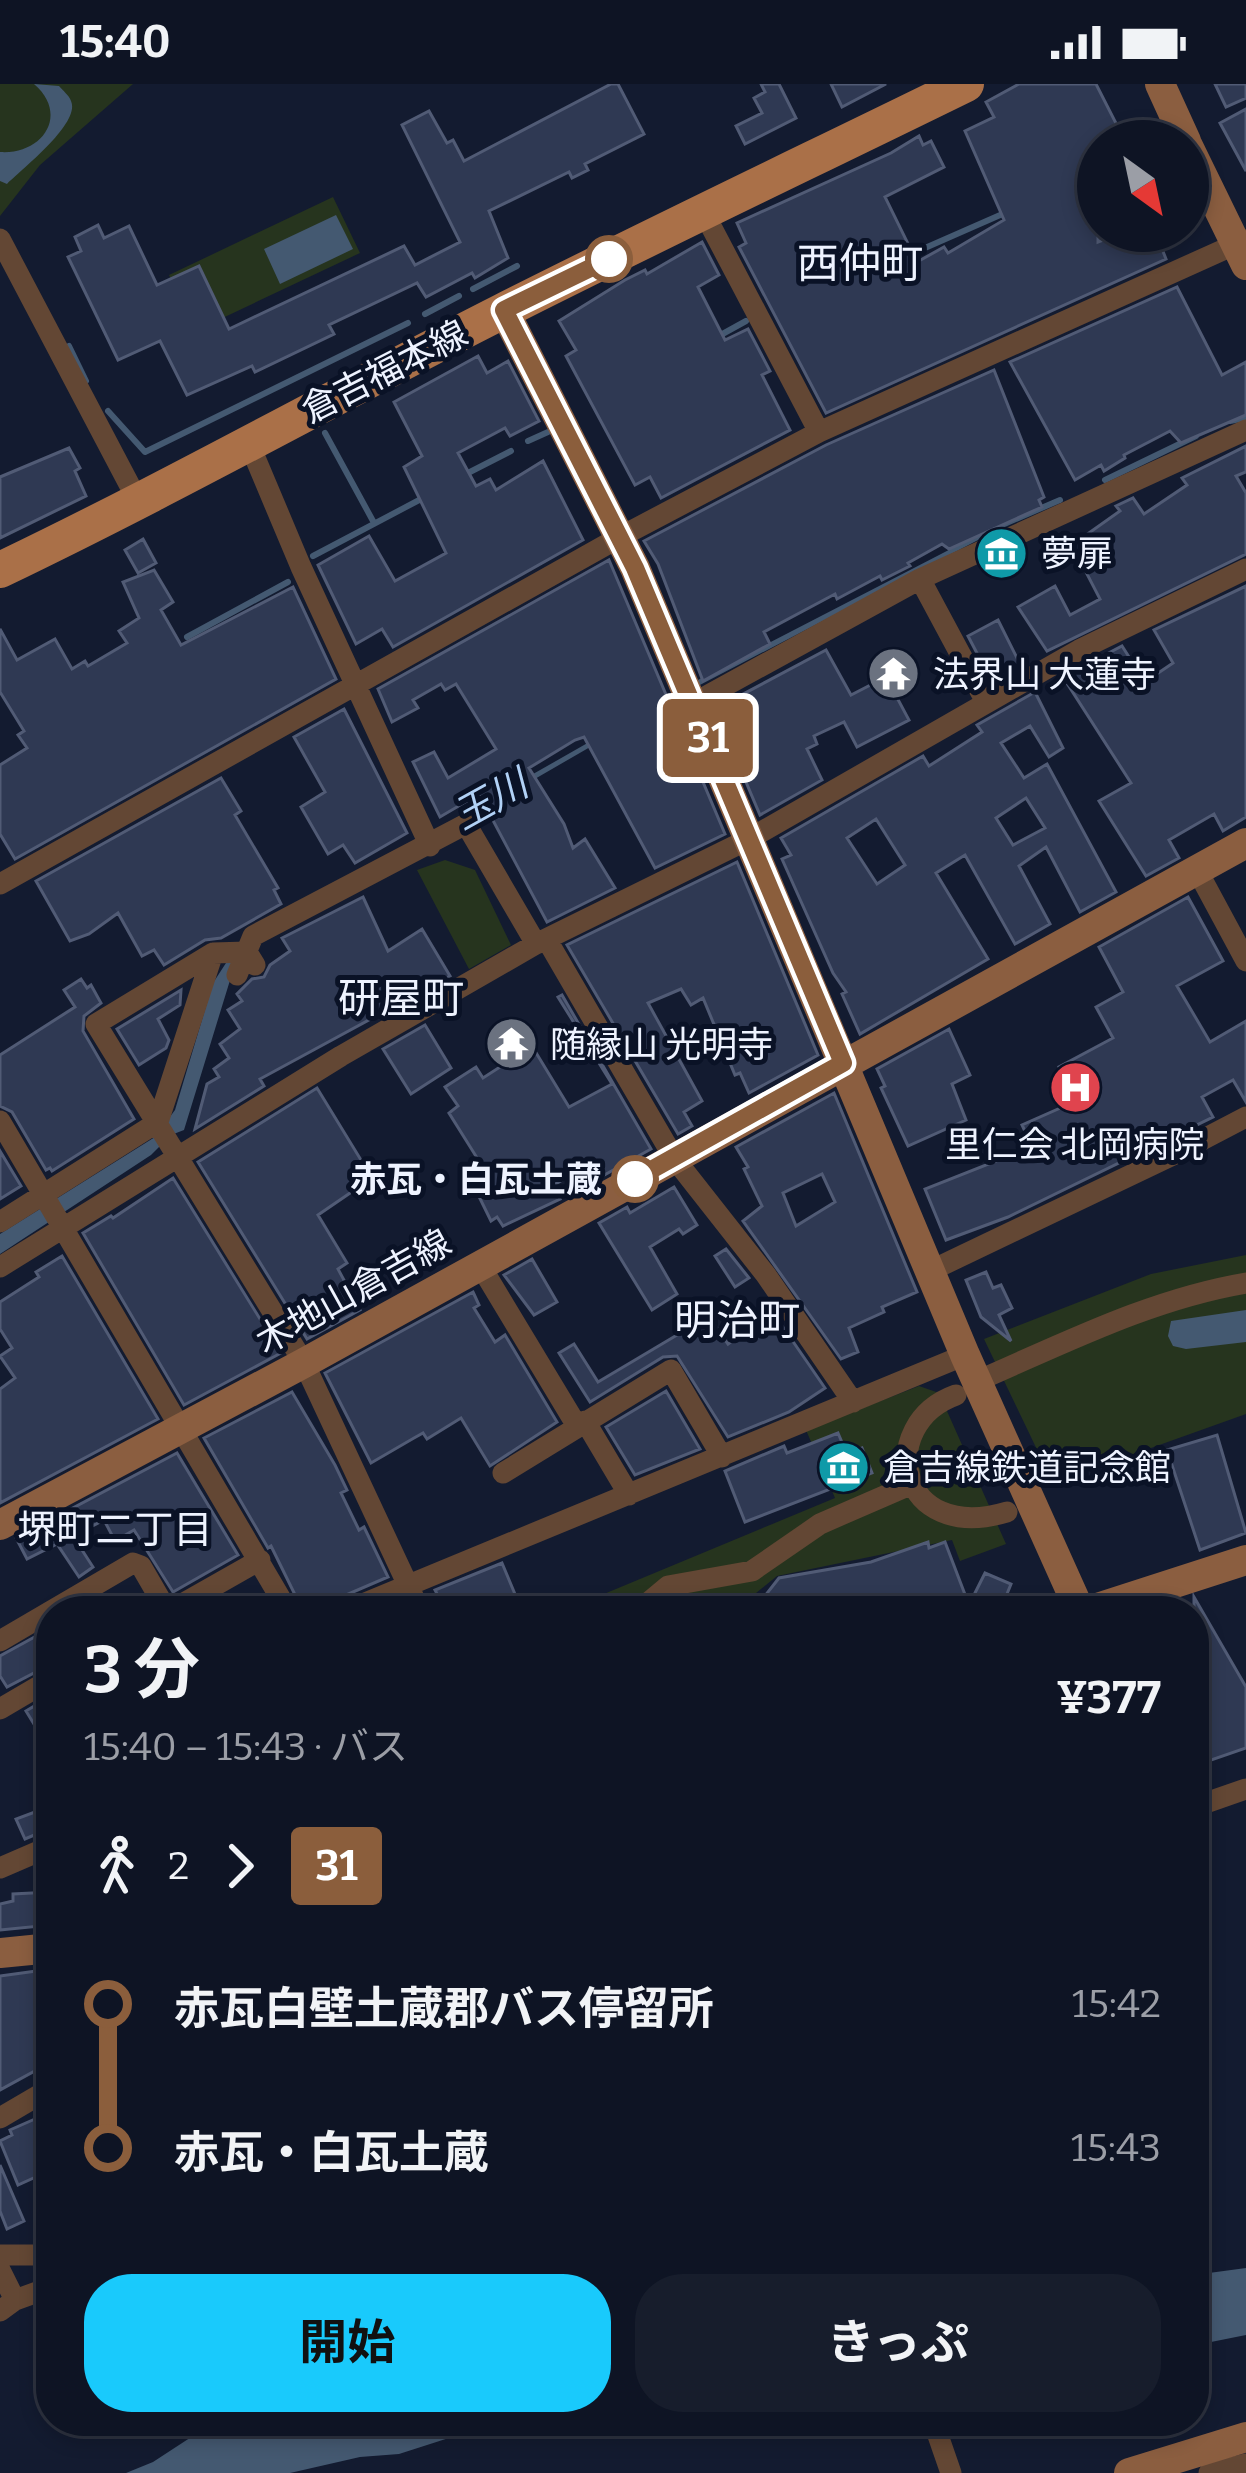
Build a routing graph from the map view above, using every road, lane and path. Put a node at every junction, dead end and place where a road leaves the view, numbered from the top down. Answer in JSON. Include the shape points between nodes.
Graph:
{"nodes":[{"id":1,"x":966,"y":84,"type":"edge"},
{"id":2,"x":1160,"y":84,"type":"edge"},
{"id":3,"x":1176,"y":120,"type":"edge"},
{"id":4,"x":1209,"y":186,"type":"edge"},
{"id":5,"x":704,"y":213,"type":"junction"},
{"id":6,"x":0,"y":239,"type":"edge"},
{"id":7,"x":1242,"y":250,"type":"edge"},
{"id":8,"x":504,"y":310,"type":"junction"},
{"id":9,"x":1246,"y":430,"type":"edge"},
{"id":10,"x":819,"y":432,"type":"junction"},
{"id":11,"x":248,"y":441,"type":"junction"},
{"id":12,"x":140,"y":503,"type":"junction"},
{"id":13,"x":620,"y":537,"type":"junction"},
{"id":14,"x":1246,"y":569,"type":"edge"},
{"id":15,"x":0,"y":570,"type":"edge"},
{"id":16,"x":920,"y":579,"type":"junction"},
{"id":17,"x":356,"y":685,"type":"junction"},
{"id":18,"x":986,"y":702,"type":"junction"},
{"id":19,"x":694,"y":703,"type":"junction"},
{"id":20,"x":749,"y":839,"type":"junction"},
{"id":21,"x":1246,"y":843,"type":"edge"},
{"id":22,"x":430,"y":846,"type":"junction"},
{"id":23,"x":1197,"y":870,"type":"junction"},
{"id":24,"x":0,"y":884,"type":"edge"},
{"id":25,"x":542,"y":942,"type":"junction"},
{"id":26,"x":213,"y":953,"type":"junction"},
{"id":27,"x":1246,"y":961,"type":"edge"},
{"id":28,"x":843,"y":1063,"type":"junction"},
{"id":29,"x":1246,"y":1117,"type":"edge"},
{"id":30,"x":0,"y":1121,"type":"edge"},
{"id":31,"x":158,"y":1122,"type":"junction"},
{"id":32,"x":177,"y":1156,"type":"junction"},
{"id":33,"x":674,"y":1157,"type":"junction"},
{"id":34,"x":44,"y":1195,"type":"junction"},
{"id":35,"x":0,"y":1222,"type":"edge"},
{"id":36,"x":62,"y":1228,"type":"junction"},
{"id":37,"x":480,"y":1265,"type":"junction"},
{"id":38,"x":0,"y":1267,"type":"edge"},
{"id":39,"x":930,"y":1271,"type":"junction"},
{"id":40,"x":1246,"y":1283,"type":"edge"},
{"id":41,"x":304,"y":1363,"type":"junction"},
{"id":42,"x":966,"y":1377,"type":"junction"},
{"id":43,"x":853,"y":1402,"type":"junction"},
{"id":44,"x":581,"y":1424,"type":"junction"},
{"id":45,"x":182,"y":1427,"type":"junction"},
{"id":46,"x":722,"y":1457,"type":"junction"},
{"id":47,"x":502,"y":1473,"type":"dead end"},
{"id":48,"x":912,"y":1484,"type":"junction"},
{"id":49,"x":629,"y":1495,"type":"junction"},
{"id":50,"x":1007,"y":1512,"type":"dead end"},
{"id":51,"x":0,"y":1525,"type":"edge"},
{"id":52,"x":260,"y":1560,"type":"junction"},
{"id":53,"x":1246,"y":1560,"type":"edge"},
{"id":54,"x":408,"y":1583,"type":"junction"},
{"id":55,"x":77,"y":1596,"type":"edge"},
{"id":56,"x":159,"y":1596,"type":"edge"},
{"id":57,"x":195,"y":1596,"type":"edge"},
{"id":58,"x":280,"y":1596,"type":"edge"},
{"id":59,"x":379,"y":1596,"type":"edge"},
{"id":60,"x":414,"y":1596,"type":"edge"},
{"id":61,"x":656,"y":1596,"type":"edge"},
{"id":62,"x":1091,"y":1596,"type":"edge"},
{"id":63,"x":1137,"y":1596,"type":"edge"},
{"id":64,"x":36,"y":1620,"type":"edge"},
{"id":65,"x":0,"y":1641,"type":"edge"},
{"id":66,"x":36,"y":1688,"type":"edge"},
{"id":67,"x":0,"y":1708,"type":"edge"},
{"id":68,"x":1246,"y":1789,"type":"edge"},
{"id":69,"x":1209,"y":1802,"type":"edge"},
{"id":70,"x":36,"y":1852,"type":"edge"},
{"id":71,"x":0,"y":1868,"type":"edge"},
{"id":72,"x":36,"y":1949,"type":"edge"},
{"id":73,"x":0,"y":1953,"type":"edge"},
{"id":74,"x":36,"y":2097,"type":"edge"},
{"id":75,"x":0,"y":2118,"type":"edge"},
{"id":76,"x":0,"y":2255,"type":"edge"},
{"id":77,"x":36,"y":2255,"type":"edge"},
{"id":78,"x":0,"y":2270,"type":"edge"},
{"id":79,"x":36,"y":2293,"type":"edge"},
{"id":80,"x":7,"y":2306,"type":"edge"},
{"id":81,"x":938,"y":2436,"type":"edge"},
{"id":82,"x":1246,"y":2437,"type":"edge"},
{"id":83,"x":1246,"y":2464,"type":"edge"},
{"id":84,"x":951,"y":2473,"type":"edge"},
{"id":85,"x":1129,"y":2473,"type":"edge"},
{"id":86,"x":1209,"y":2473,"type":"edge"}],
"edges":[{"from":1,"to":5,"type":"main road","name":"倉吉福本線"},
{"from":2,"to":3,"type":"main road"},
{"from":4,"to":7,"type":"main road"},
{"from":5,"to":8,"type":"main road","name":"倉吉福本線"},
{"from":5,"to":10,"type":"street"},
{"from":6,"to":12,"type":"street"},
{"from":7,"to":10,"type":"street"},
{"from":8,"to":11,"type":"main road","name":"倉吉福本線"},
{"from":8,"to":13,"type":"main road"},
{"from":9,"to":16,"type":"street"},
{"from":10,"to":13,"type":"street"},
{"from":11,"to":12,"type":"main road","name":"倉吉福本線"},
{"from":11,"to":17,"type":"street"},
{"from":12,"to":15,"type":"main road","name":"倉吉福本線"},
{"from":13,"to":17,"type":"street"},
{"from":13,"to":19,"type":"main road"},
{"from":14,"to":18,"type":"street"},
{"from":16,"to":18,"type":"street"},
{"from":16,"to":19,"type":"street"},
{"from":17,"to":22,"type":"street"},
{"from":17,"to":24,"type":"street"},
{"from":18,"to":20,"type":"street"},
{"from":19,"to":20,"type":"main road"},
{"from":20,"to":25,"type":"street"},
{"from":20,"to":28,"type":"main road"},
{"from":21,"to":23,"type":"main road","name":"木地山倉吉線"},
{"from":22,"to":25,"type":"street","via":[[466,824]]},
{"from":22,"to":26,"type":"street","via":[[253,936],[246,964]]},
{"from":23,"to":27,"type":"street"},
{"from":23,"to":28,"type":"main road","name":"木地山倉吉線"},
{"from":25,"to":32,"type":"street"},
{"from":25,"to":33,"type":"street"},
{"from":26,"to":31,"type":"street"},
{"from":26,"to":31,"type":"street","via":[[96,1024]]},
{"from":28,"to":33,"type":"main road","name":"木地山倉吉線"},
{"from":28,"to":39,"type":"main road"},
{"from":29,"to":39,"type":"street"},
{"from":30,"to":34,"type":"street"},
{"from":31,"to":32,"type":"street"},
{"from":31,"to":34,"type":"street"},
{"from":32,"to":36,"type":"street"},
{"from":32,"to":41,"type":"street"},
{"from":33,"to":37,"type":"main road","name":"木地山倉吉線"},
{"from":33,"to":43,"type":"street"},
{"from":34,"to":35,"type":"street"},
{"from":34,"to":36,"type":"street"},
{"from":36,"to":38,"type":"street"},
{"from":36,"to":45,"type":"street"},
{"from":37,"to":41,"type":"main road","name":"木地山倉吉線"},
{"from":37,"to":44,"type":"street"},
{"from":39,"to":42,"type":"main road"},
{"from":40,"to":42,"type":"street","via":[[1200,1291]]},
{"from":41,"to":45,"type":"main road","name":"木地山倉吉線"},
{"from":41,"to":54,"type":"street"},
{"from":42,"to":43,"type":"street"},
{"from":42,"to":48,"type":"street","via":[[920,1422],[910,1442]]},
{"from":42,"to":62,"type":"main road"},
{"from":43,"to":46,"type":"street"},
{"from":44,"to":46,"type":"street","via":[[670,1370]]},
{"from":44,"to":47,"type":"street"},
{"from":44,"to":49,"type":"street"},
{"from":45,"to":51,"type":"main road","name":"木地山倉吉線"},
{"from":45,"to":52,"type":"street"},
{"from":46,"to":49,"type":"street"},
{"from":48,"to":50,"type":"street","via":[[926,1504],[956,1520]]},
{"from":48,"to":61,"type":"street","via":[[820,1524],[752,1571],[668,1586]]},
{"from":49,"to":54,"type":"street"},
{"from":52,"to":57,"type":"street"},
{"from":52,"to":58,"type":"street"},
{"from":53,"to":63,"type":"main road"},
{"from":54,"to":59,"type":"street"},
{"from":54,"to":60,"type":"street"},
{"from":55,"to":56,"type":"street","via":[[133,1563]]},
{"from":64,"to":65,"type":"street"},
{"from":66,"to":67,"type":"street"},
{"from":68,"to":69,"type":"street"},
{"from":70,"to":71,"type":"street"},
{"from":72,"to":73,"type":"main road"},
{"from":74,"to":75,"type":"street"},
{"from":76,"to":77,"type":"street"},
{"from":78,"to":80,"type":"street"},
{"from":79,"to":80,"type":"street"},
{"from":81,"to":84,"type":"street"},
{"from":82,"to":85,"type":"main road"},
{"from":83,"to":86,"type":"street"}]}
